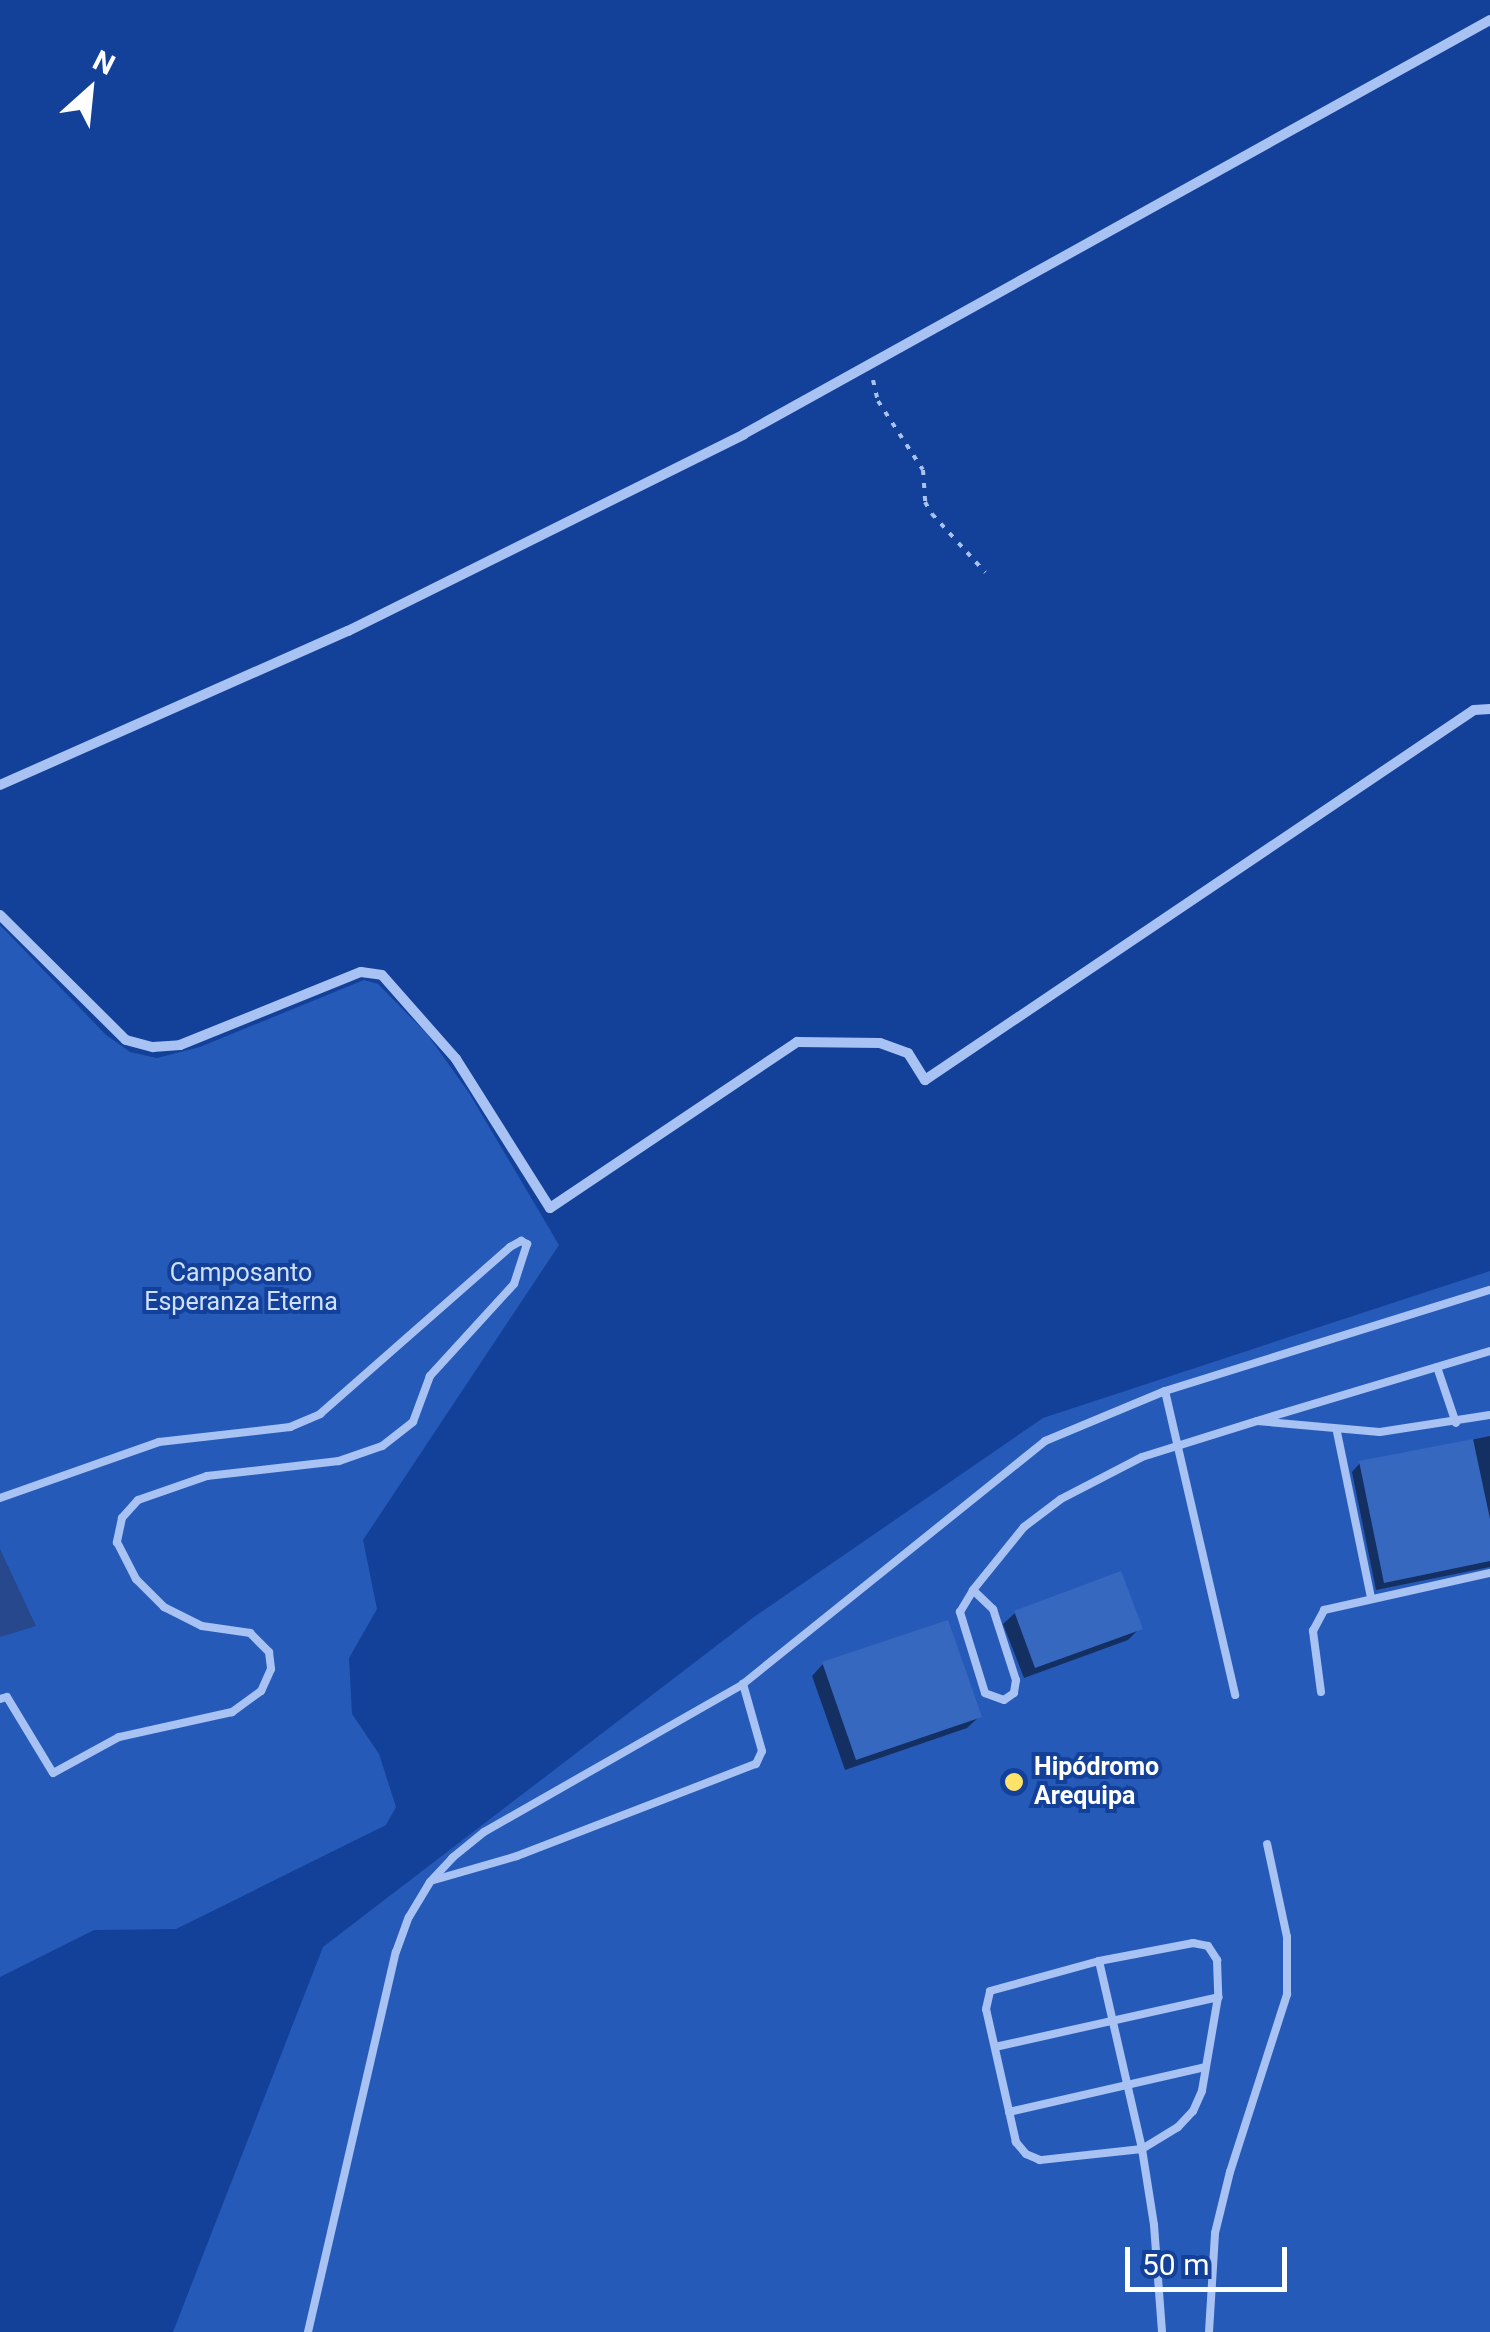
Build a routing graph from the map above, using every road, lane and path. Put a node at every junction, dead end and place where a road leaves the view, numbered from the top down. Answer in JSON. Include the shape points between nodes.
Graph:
{"nodes":[{"id":1,"x":1490,"y":20,"type":"edge"},
{"id":2,"x":880,"y":362,"type":"junction"},
{"id":3,"x":985,"y":572,"type":"dead end"},
{"id":4,"x":1490,"y":709,"type":"edge"},
{"id":5,"x":0,"y":785,"type":"edge"},
{"id":6,"x":0,"y":915,"type":"edge"},
{"id":7,"x":1490,"y":1290,"type":"edge"},
{"id":8,"x":1490,"y":1351,"type":"edge"},
{"id":9,"x":1437,"y":1367,"type":"junction"},
{"id":10,"x":1165,"y":1392,"type":"junction"},
{"id":11,"x":1490,"y":1415,"type":"edge"},
{"id":12,"x":1257,"y":1421,"type":"junction"},
{"id":13,"x":1456,"y":1424,"type":"junction"},
{"id":14,"x":1337,"y":1432,"type":"junction"},
{"id":15,"x":1182,"y":1448,"type":"junction"},
{"id":16,"x":0,"y":1498,"type":"edge"},
{"id":17,"x":1490,"y":1573,"type":"edge"},
{"id":18,"x":973,"y":1590,"type":"junction"},
{"id":19,"x":1371,"y":1598,"type":"junction"},
{"id":20,"x":744,"y":1684,"type":"junction"},
{"id":21,"x":1321,"y":1692,"type":"dead end"},
{"id":22,"x":1236,"y":1695,"type":"dead end"},
{"id":23,"x":0,"y":1699,"type":"edge"},
{"id":24,"x":1266,"y":1844,"type":"dead end"},
{"id":25,"x":430,"y":1882,"type":"junction"},
{"id":26,"x":1099,"y":1961,"type":"junction"},
{"id":27,"x":1218,"y":1997,"type":"junction"},
{"id":28,"x":1113,"y":2021,"type":"junction"},
{"id":29,"x":995,"y":2047,"type":"junction"},
{"id":30,"x":1205,"y":2067,"type":"junction"},
{"id":31,"x":1128,"y":2085,"type":"junction"},
{"id":32,"x":1009,"y":2112,"type":"junction"},
{"id":33,"x":1142,"y":2149,"type":"junction"},
{"id":34,"x":308,"y":2332,"type":"edge"},
{"id":35,"x":1162,"y":2332,"type":"edge"},
{"id":36,"x":1209,"y":2332,"type":"edge"}],
"edges":[{"from":1,"to":2,"type":"street"},
{"from":2,"to":3,"type":"path","via":[[872,383],[922,470],[925,502]]},
{"from":2,"to":5,"type":"street","via":[[348,631]]},
{"from":4,"to":6,"type":"street","via":[[1474,710],[925,1080],[908,1053],[880,1043],[797,1042],[550,1208],[456,1060],[382,976],[361,972],[180,1045],[153,1047],[126,1040]]},
{"from":7,"to":10,"type":"lane"},
{"from":8,"to":9,"type":"lane"},
{"from":9,"to":12,"type":"lane"},
{"from":9,"to":13,"type":"lane"},
{"from":10,"to":15,"type":"lane"},
{"from":10,"to":20,"type":"lane","via":[[1030,1451]]},
{"from":11,"to":13,"type":"lane"},
{"from":12,"to":14,"type":"lane"},
{"from":12,"to":15,"type":"lane"},
{"from":13,"to":14,"type":"lane"},
{"from":14,"to":19,"type":"lane"},
{"from":15,"to":18,"type":"lane","via":[[1142,1456],[1061,1499],[1024,1528]]},
{"from":15,"to":22,"type":"lane"},
{"from":16,"to":23,"type":"lane","via":[[159,1442],[290,1427],[320,1414],[510,1247],[527,1244],[514,1284],[430,1376],[413,1422],[382,1446],[339,1461],[208,1476],[138,1500],[122,1518],[117,1542],[136,1579],[164,1607],[202,1626],[250,1633],[269,1652],[262,1691],[232,1712],[119,1738],[53,1773],[6,1697]]},
{"from":17,"to":19,"type":"lane"},
{"from":18,"to":18,"type":"lane","via":[[993,1609],[1016,1680],[1004,1700],[985,1694],[960,1619]]},
{"from":19,"to":21,"type":"lane","via":[[1330,1606],[1319,1616],[1313,1631]]},
{"from":20,"to":25,"type":"lane","via":[[484,1832]]},
{"from":20,"to":25,"type":"lane","via":[[762,1751],[750,1768]]},
{"from":24,"to":36,"type":"lane","via":[[1287,1937],[1287,1994],[1215,2233]]},
{"from":25,"to":34,"type":"lane","via":[[396,1952]]},
{"from":26,"to":27,"type":"lane","via":[[1200,1943],[1218,1960]]},
{"from":26,"to":28,"type":"lane"},
{"from":26,"to":29,"type":"lane","via":[[990,1991],[986,2009]]},
{"from":27,"to":28,"type":"lane"},
{"from":27,"to":30,"type":"lane"},
{"from":28,"to":29,"type":"lane"},
{"from":28,"to":31,"type":"lane"},
{"from":29,"to":32,"type":"lane"},
{"from":30,"to":31,"type":"lane"},
{"from":30,"to":33,"type":"lane","via":[[1193,2111]]},
{"from":31,"to":32,"type":"lane"},
{"from":31,"to":33,"type":"lane"},
{"from":32,"to":33,"type":"lane","via":[[1019,2149],[1033,2158]]},
{"from":33,"to":35,"type":"lane"}]}
